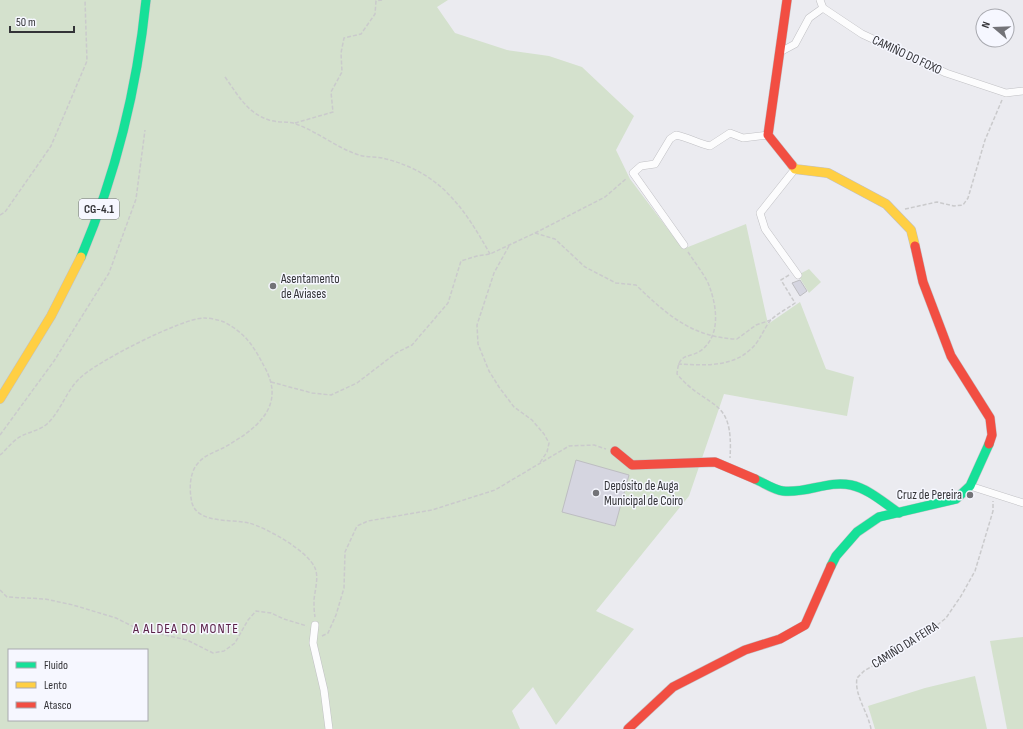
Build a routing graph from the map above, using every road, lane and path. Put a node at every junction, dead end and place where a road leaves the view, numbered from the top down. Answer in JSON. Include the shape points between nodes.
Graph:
{"nodes":[{"id":1,"x":85,"y":0,"type":"edge"},
{"id":2,"x":146,"y":0,"type":"edge"},
{"id":3,"x":382,"y":0,"type":"edge"},
{"id":4,"x":787,"y":0,"type":"edge"},
{"id":5,"x":820,"y":0,"type":"edge"},
{"id":6,"x":823,"y":8,"type":"junction"},
{"id":7,"x":780,"y":52,"type":"junction"},
{"id":8,"x":225,"y":77,"type":"dead end"},
{"id":9,"x":1023,"y":91,"type":"edge"},
{"id":10,"x":1006,"y":93,"type":"junction"},
{"id":11,"x":295,"y":123,"type":"junction"},
{"id":12,"x":145,"y":130,"type":"dead end"},
{"id":13,"x":768,"y":135,"type":"junction"},
{"id":14,"x":794,"y":169,"type":"junction"},
{"id":15,"x":633,"y":173,"type":"junction"},
{"id":16,"x":895,"y":212,"type":"junction"},
{"id":17,"x":0,"y":215,"type":"edge"},
{"id":18,"x":535,"y":233,"type":"junction"},
{"id":19,"x":509,"y":245,"type":"junction"},
{"id":20,"x":684,"y":245,"type":"joint"},
{"id":21,"x":490,"y":254,"type":"junction"},
{"id":22,"x":797,"y":273,"type":"joint"},
{"id":23,"x":771,"y":320,"type":"junction"},
{"id":24,"x":712,"y":337,"type":"junction"},
{"id":25,"x":678,"y":364,"type":"junction"},
{"id":26,"x":271,"y":382,"type":"junction"},
{"id":27,"x":0,"y":399,"type":"edge"},
{"id":28,"x":0,"y":435,"type":"edge"},
{"id":29,"x":615,"y":451,"type":"joint"},
{"id":30,"x":0,"y":454,"type":"edge"},
{"id":31,"x":538,"y":465,"type":"junction"},
{"id":32,"x":729,"y":468,"type":"junction"},
{"id":33,"x":970,"y":486,"type":"junction"},
{"id":34,"x":994,"y":494,"type":"junction"},
{"id":35,"x":1023,"y":503,"type":"edge"},
{"id":36,"x":899,"y":513,"type":"junction"},
{"id":37,"x":0,"y":590,"type":"edge"},
{"id":38,"x":315,"y":625,"type":"junction"},
{"id":39,"x":313,"y":639,"type":"junction"},
{"id":40,"x":330,"y":729,"type":"edge"},
{"id":41,"x":628,"y":729,"type":"edge"},
{"id":42,"x":871,"y":729,"type":"edge"}],
"edges":[{"from":1,"to":17,"type":"path","via":[[85,67],[51,146],[5,212]]},
{"from":2,"to":27,"type":"main road","number":"CG-4.1","via":[[144,30],[130,112],[111,178],[78,263],[37,342]]},
{"from":3,"to":11,"type":"path","via":[[376,1],[375,14],[362,34],[344,38],[341,52],[342,72],[331,92],[333,112]]},
{"from":4,"to":7,"type":"main road"},
{"from":5,"to":6,"type":"street"},
{"from":6,"to":7,"type":"street","via":[[809,18],[795,44]]},
{"from":6,"to":10,"type":"street","name":"CAMIÑO DO FOXO","via":[[862,34],[946,73]]},
{"from":7,"to":13,"type":"main road"},
{"from":8,"to":11,"type":"path","via":[[252,112],[271,121]]},
{"from":9,"to":10,"type":"street"},
{"from":10,"to":16,"type":"path","via":[[984,140],[968,198],[963,205],[954,206],[937,202]]},
{"from":11,"to":21,"type":"path","via":[[360,156],[385,158],[428,177],[448,191],[472,222]]},
{"from":12,"to":28,"type":"path","via":[[136,199],[109,273],[54,361]]},
{"from":13,"to":14,"type":"main road"},
{"from":13,"to":15,"type":"street","via":[[743,138],[730,133],[710,146],[694,143],[676,135],[670,139],[655,164],[641,166]]},
{"from":14,"to":16,"type":"main road","via":[[828,173],[886,204]]},
{"from":14,"to":22,"type":"street","via":[[760,213],[765,229]]},
{"from":15,"to":18,"type":"path","via":[[605,197]]},
{"from":15,"to":20,"type":"street"},
{"from":16,"to":33,"type":"main road","via":[[911,230],[923,282],[951,356],[990,418],[992,435],[986,454]]},
{"from":18,"to":19,"type":"path"},
{"from":18,"to":24,"type":"path","via":[[555,239],[585,267],[616,283],[636,285],[683,325]]},
{"from":19,"to":21,"type":"path"},
{"from":19,"to":31,"type":"path","via":[[494,273],[477,325],[478,344],[499,387],[514,407],[532,420],[549,443],[547,452]]},
{"from":20,"to":24,"type":"path","via":[[710,288],[716,318]]},
{"from":21,"to":26,"type":"path","via":[[461,261],[448,303],[412,345],[396,353],[357,383],[331,396]]},
{"from":22,"to":23,"type":"path","via":[[781,280],[795,303]]},
{"from":23,"to":24,"type":"path","via":[[756,325],[737,339]]},
{"from":23,"to":25,"type":"path","via":[[750,350],[736,359],[716,365]]},
{"from":24,"to":25,"type":"path","via":[[702,350],[682,358]]},
{"from":25,"to":32,"type":"path","via":[[677,374],[685,384],[724,412],[731,443]]},
{"from":26,"to":30,"type":"path","via":[[270,375],[253,345],[239,330],[220,320],[203,318],[152,336],[93,368],[80,377],[46,425],[18,438]]},
{"from":26,"to":38,"type":"path","via":[[274,393],[268,411],[258,424],[247,434],[198,462],[191,474],[192,504],[201,515],[261,527],[310,558],[316,569]]},
{"from":29,"to":31,"type":"path","via":[[594,446],[569,446]]},
{"from":29,"to":32,"type":"main road","via":[[632,465],[714,462]]},
{"from":31,"to":39,"type":"path","via":[[495,490],[432,510],[368,521],[357,526],[345,552],[344,588],[336,615],[328,633]]},
{"from":32,"to":36,"type":"main road","via":[[792,492],[849,484],[859,487]]},
{"from":33,"to":34,"type":"street"},
{"from":33,"to":36,"type":"main road","via":[[956,499]]},
{"from":34,"to":35,"type":"street"},
{"from":34,"to":42,"type":"path","name":"CAMIÑO DA FEIRA","via":[[993,510],[975,570],[946,618],[926,634],[864,670],[857,678],[857,692]]},
{"from":36,"to":41,"type":"main road","via":[[874,520],[857,532],[836,556],[805,625],[780,639],[745,650],[673,687]]},
{"from":37,"to":38,"type":"path","via":[[7,596],[45,599],[73,605],[116,618],[138,629],[187,640],[213,653],[224,651],[235,643],[256,611],[271,613],[303,626]]},
{"from":38,"to":39,"type":"street"},
{"from":39,"to":40,"type":"street"}]}
